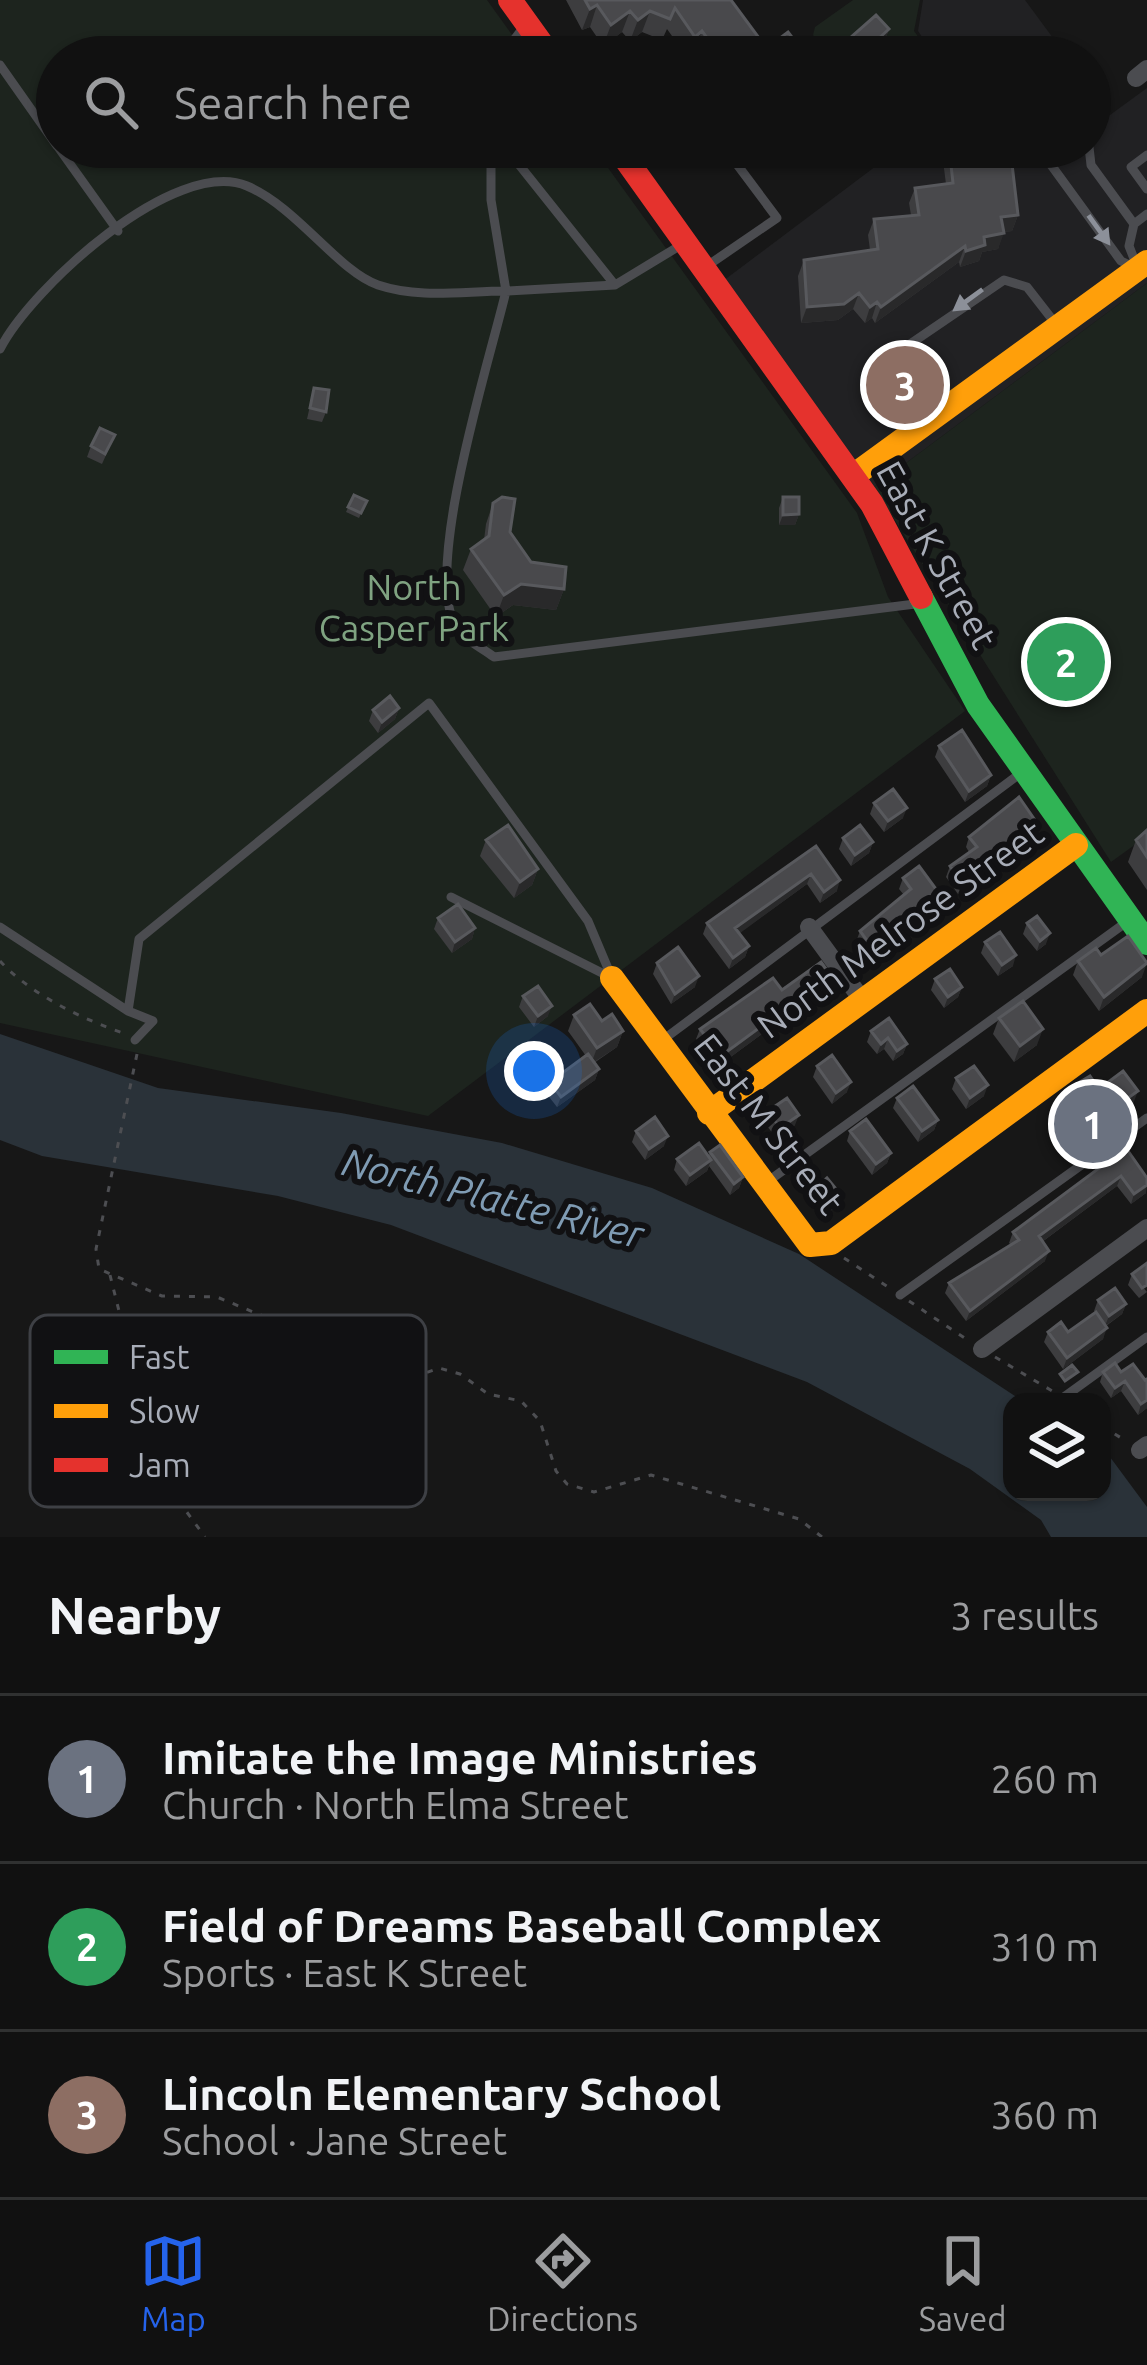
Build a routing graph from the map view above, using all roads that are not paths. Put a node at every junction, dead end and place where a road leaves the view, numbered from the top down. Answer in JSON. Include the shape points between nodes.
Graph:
{"nodes":[{"id":1,"x":510,"y":0,"type":"edge"},
{"id":2,"x":527,"y":24,"type":"junction"},
{"id":3,"x":518,"y":36,"type":"edge"},
{"id":4,"x":536,"y":36,"type":"edge"},
{"id":5,"x":0,"y":65,"type":"edge"},
{"id":6,"x":36,"y":117,"type":"edge"},
{"id":7,"x":1147,"y":155,"type":"edge"},
{"id":8,"x":72,"y":168,"type":"edge"},
{"id":9,"x":491,"y":168,"type":"edge"},
{"id":10,"x":522,"y":168,"type":"edge"},
{"id":11,"x":631,"y":168,"type":"edge"},
{"id":12,"x":739,"y":168,"type":"edge"},
{"id":13,"x":1053,"y":168,"type":"edge"},
{"id":14,"x":1092,"y":168,"type":"edge"},
{"id":15,"x":1147,"y":189,"type":"edge"},
{"id":16,"x":1147,"y":214,"type":"edge"},
{"id":17,"x":1134,"y":224,"type":"junction"},
{"id":18,"x":118,"y":231,"type":"junction"},
{"id":19,"x":686,"y":243,"type":"junction"},
{"id":20,"x":704,"y":268,"type":"junction"},
{"id":21,"x":1144,"y":271,"type":"edge"},
{"id":22,"x":615,"y":285,"type":"junction"},
{"id":23,"x":506,"y":291,"type":"junction"},
{"id":24,"x":1058,"y":327,"type":"junction"},
{"id":25,"x":0,"y":349,"type":"edge"},
{"id":26,"x":911,"y":434,"type":"junction"},
{"id":27,"x":854,"y":476,"type":"junction"},
{"id":28,"x":923,"y":603,"type":"junction"},
{"id":29,"x":1022,"y":772,"type":"junction"},
{"id":30,"x":1076,"y":845,"type":"junction"},
{"id":31,"x":451,"y":897,"type":"dead end"},
{"id":32,"x":1130,"y":920,"type":"junction"},
{"id":33,"x":0,"y":927,"type":"edge"},
{"id":34,"x":809,"y":927,"type":"junction"},
{"id":35,"x":1147,"y":944,"type":"edge"},
{"id":36,"x":612,"y":978,"type":"junction"},
{"id":37,"x":863,"y":1001,"type":"junction"},
{"id":38,"x":128,"y":1011,"type":"junction"},
{"id":39,"x":1147,"y":1011,"type":"edge"},
{"id":40,"x":135,"y":1040,"type":"road end"},
{"id":41,"x":660,"y":1042,"type":"junction"},
{"id":42,"x":709,"y":1113,"type":"junction"},
{"id":43,"x":1147,"y":1118,"type":"edge"},
{"id":44,"x":763,"y":1185,"type":"junction"},
{"id":45,"x":1147,"y":1228,"type":"edge"},
{"id":46,"x":900,"y":1295,"type":"road end"},
{"id":47,"x":1147,"y":1337,"type":"edge"},
{"id":48,"x":982,"y":1349,"type":"road end"},
{"id":49,"x":1070,"y":1393,"type":"edge"}],
"edges":[{"from":1,"to":2,"type":"street"},
{"from":2,"to":3,"type":"lane"},
{"from":2,"to":4,"type":"street"},
{"from":5,"to":6,"type":"lane"},
{"from":7,"to":15,"type":"lane","via":[[1131,167]]},
{"from":8,"to":18,"type":"lane"},
{"from":9,"to":23,"type":"lane"},
{"from":10,"to":22,"type":"lane"},
{"from":11,"to":19,"type":"street","name":"East K Street"},
{"from":12,"to":20,"type":"lane","via":[[776,218]]},
{"from":13,"to":21,"type":"lane","one_way":true,"via":[[1121,260]]},
{"from":14,"to":17,"type":"lane"},
{"from":16,"to":17,"type":"lane"},
{"from":17,"to":21,"type":"lane","via":[[1130,246]]},
{"from":18,"to":23,"type":"lane","via":[[178,191],[228,181],[290,209],[372,284],[418,294]]},
{"from":18,"to":25,"type":"lane","via":[[47,283]]},
{"from":19,"to":20,"type":"street","name":"East K Street"},
{"from":19,"to":22,"type":"lane"},
{"from":20,"to":27,"type":"street","name":"East K Street"},
{"from":21,"to":24,"type":"street"},
{"from":22,"to":23,"type":"lane"},
{"from":23,"to":28,"type":"lane","via":[[444,554],[458,631],[494,657]]},
{"from":24,"to":26,"type":"street"},
{"from":24,"to":26,"type":"lane","one_way":true,"via":[[1020,283],[995,282],[969,300],[883,368],[883,393]]},
{"from":26,"to":27,"type":"street"},
{"from":27,"to":28,"type":"street","name":"East K Street"},
{"from":28,"to":29,"type":"street","name":"East K Street"},
{"from":29,"to":30,"type":"street","name":"East K Street"},
{"from":29,"to":34,"type":"lane"},
{"from":30,"to":32,"type":"street","name":"East K Street"},
{"from":30,"to":37,"type":"street","name":"North Melrose Street"},
{"from":31,"to":36,"type":"lane"},
{"from":32,"to":35,"type":"street","name":"East K Street"},
{"from":32,"to":44,"type":"lane"},
{"from":33,"to":38,"type":"lane"},
{"from":34,"to":37,"type":"street"},
{"from":34,"to":41,"type":"lane"},
{"from":36,"to":38,"type":"lane","via":[[588,921],[429,703],[139,940]]},
{"from":36,"to":41,"type":"street","name":"East M Street"},
{"from":37,"to":42,"type":"street","name":"North Melrose Street"},
{"from":38,"to":40,"type":"lane","via":[[153,1021]]},
{"from":39,"to":44,"type":"street","name":"East M Street","via":[[831,1243],[810,1245]]},
{"from":41,"to":42,"type":"street","name":"East M Street"},
{"from":42,"to":44,"type":"street","name":"East M Street"},
{"from":43,"to":46,"type":"lane"},
{"from":45,"to":48,"type":"street"},
{"from":47,"to":49,"type":"lane"}]}
